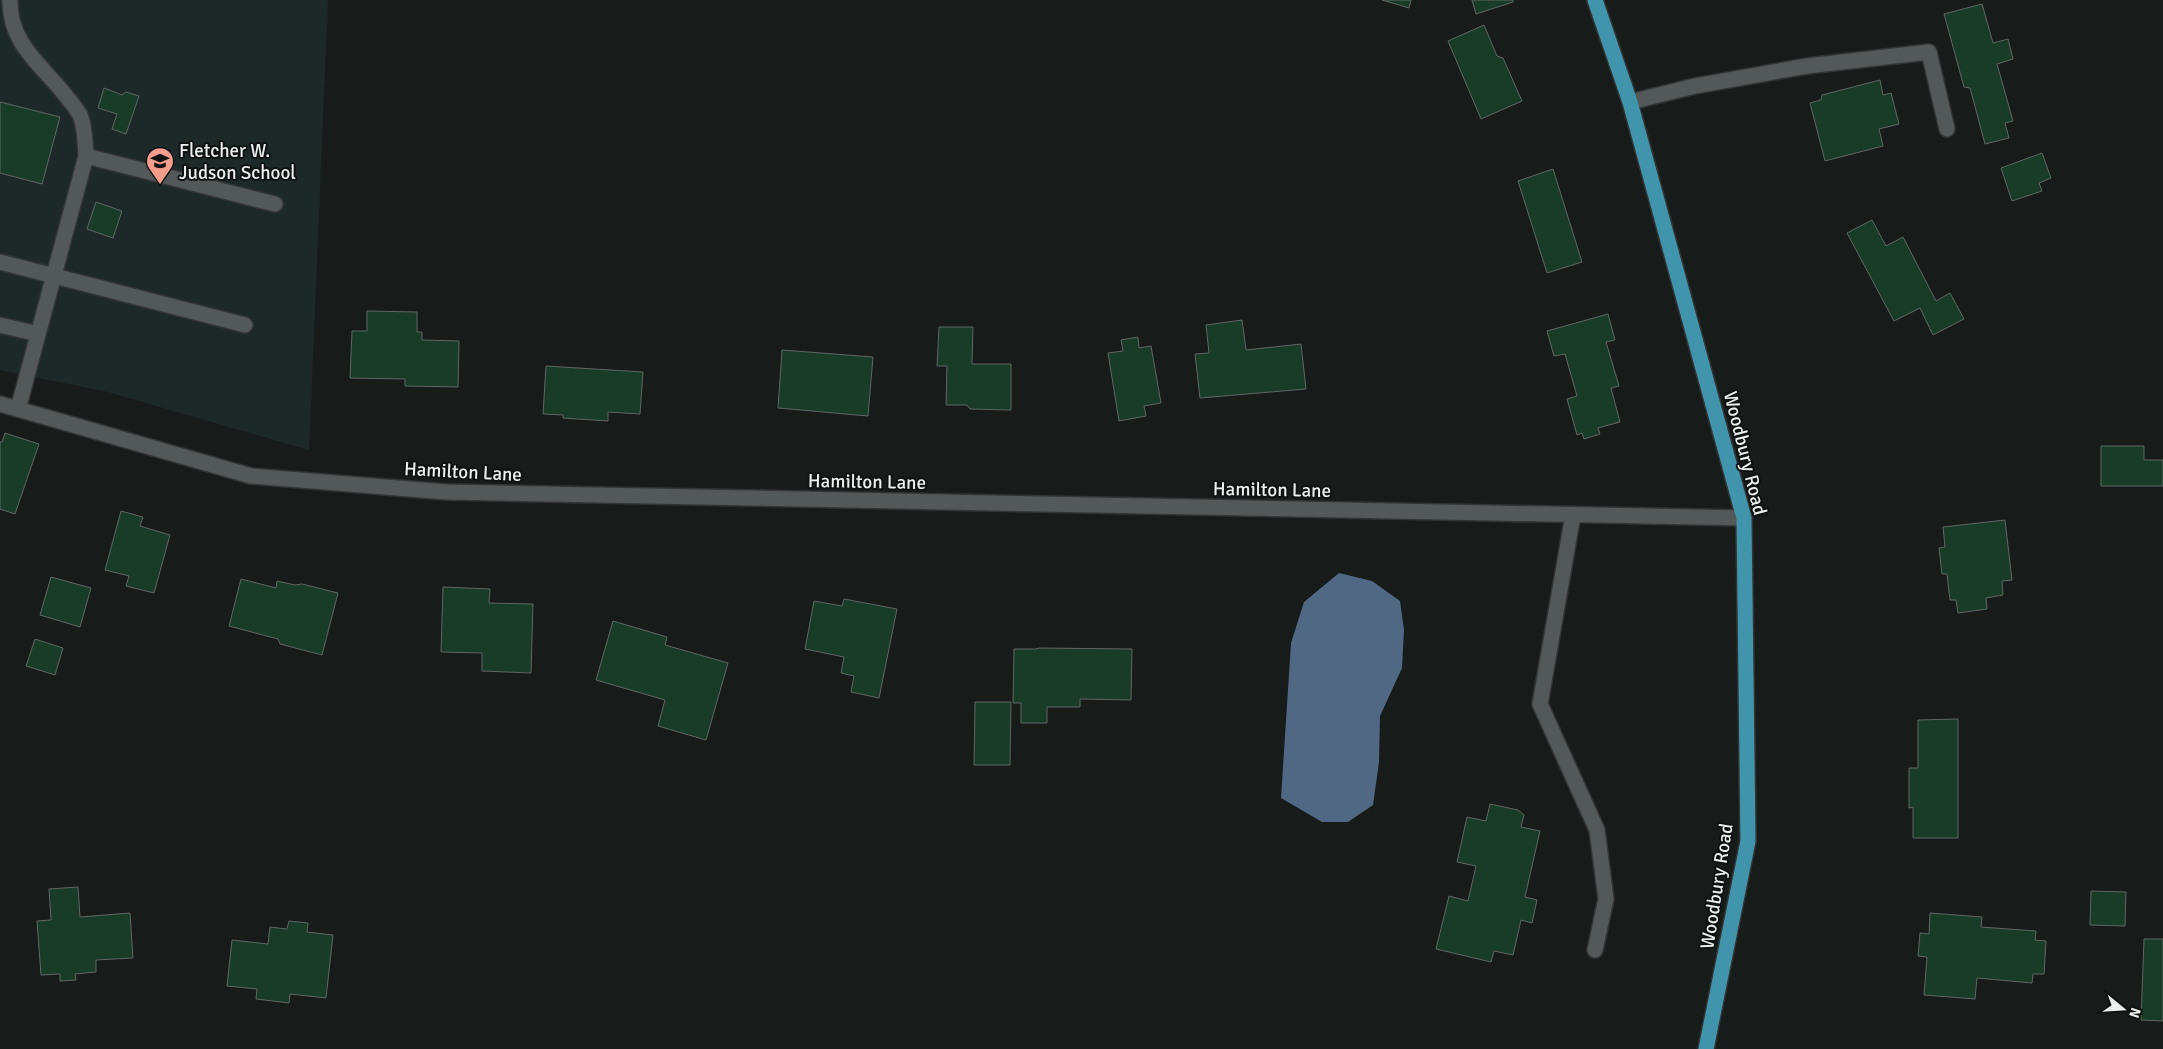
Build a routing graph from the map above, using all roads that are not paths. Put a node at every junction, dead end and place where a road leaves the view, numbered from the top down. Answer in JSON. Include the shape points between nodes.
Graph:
{"nodes":[{"id":1,"x":10,"y":0,"type":"edge"},
{"id":2,"x":1595,"y":0,"type":"edge"},
{"id":3,"x":1630,"y":102,"type":"junction"},
{"id":4,"x":1947,"y":129,"type":"dead end"},
{"id":5,"x":86,"y":156,"type":"junction"},
{"id":6,"x":275,"y":204,"type":"dead end"},
{"id":7,"x":0,"y":262,"type":"edge"},
{"id":8,"x":54,"y":275,"type":"junction"},
{"id":9,"x":0,"y":325,"type":"edge"},
{"id":10,"x":245,"y":326,"type":"dead end"},
{"id":11,"x":38,"y":334,"type":"junction"},
{"id":12,"x":0,"y":404,"type":"edge"},
{"id":13,"x":18,"y":409,"type":"junction"},
{"id":14,"x":1573,"y":515,"type":"junction"},
{"id":15,"x":1744,"y":518,"type":"junction"},
{"id":16,"x":1595,"y":950,"type":"dead end"},
{"id":17,"x":1706,"y":1049,"type":"edge"}],
"edges":[{"from":1,"to":5,"type":"street","via":[[18,39],[80,116]]},
{"from":2,"to":3,"type":"main road","name":"Woodbury Road"},
{"from":3,"to":4,"type":"street","via":[[1695,86],[1807,66],[1929,52]]},
{"from":3,"to":15,"type":"main road","name":"Woodbury Road"},
{"from":5,"to":6,"type":"street"},
{"from":5,"to":8,"type":"street"},
{"from":7,"to":8,"type":"street"},
{"from":8,"to":10,"type":"street"},
{"from":8,"to":11,"type":"street"},
{"from":9,"to":11,"type":"street"},
{"from":11,"to":13,"type":"street"},
{"from":12,"to":13,"type":"street","name":"Hamilton Lane"},
{"from":13,"to":14,"type":"street","name":"Hamilton Lane","via":[[251,476],[446,492]]},
{"from":14,"to":15,"type":"street","name":"Hamilton Lane"},
{"from":14,"to":16,"type":"street","via":[[1540,704],[1597,830],[1606,899]]},
{"from":15,"to":17,"type":"main road","name":"Woodbury Road","via":[[1748,841]]}]}
